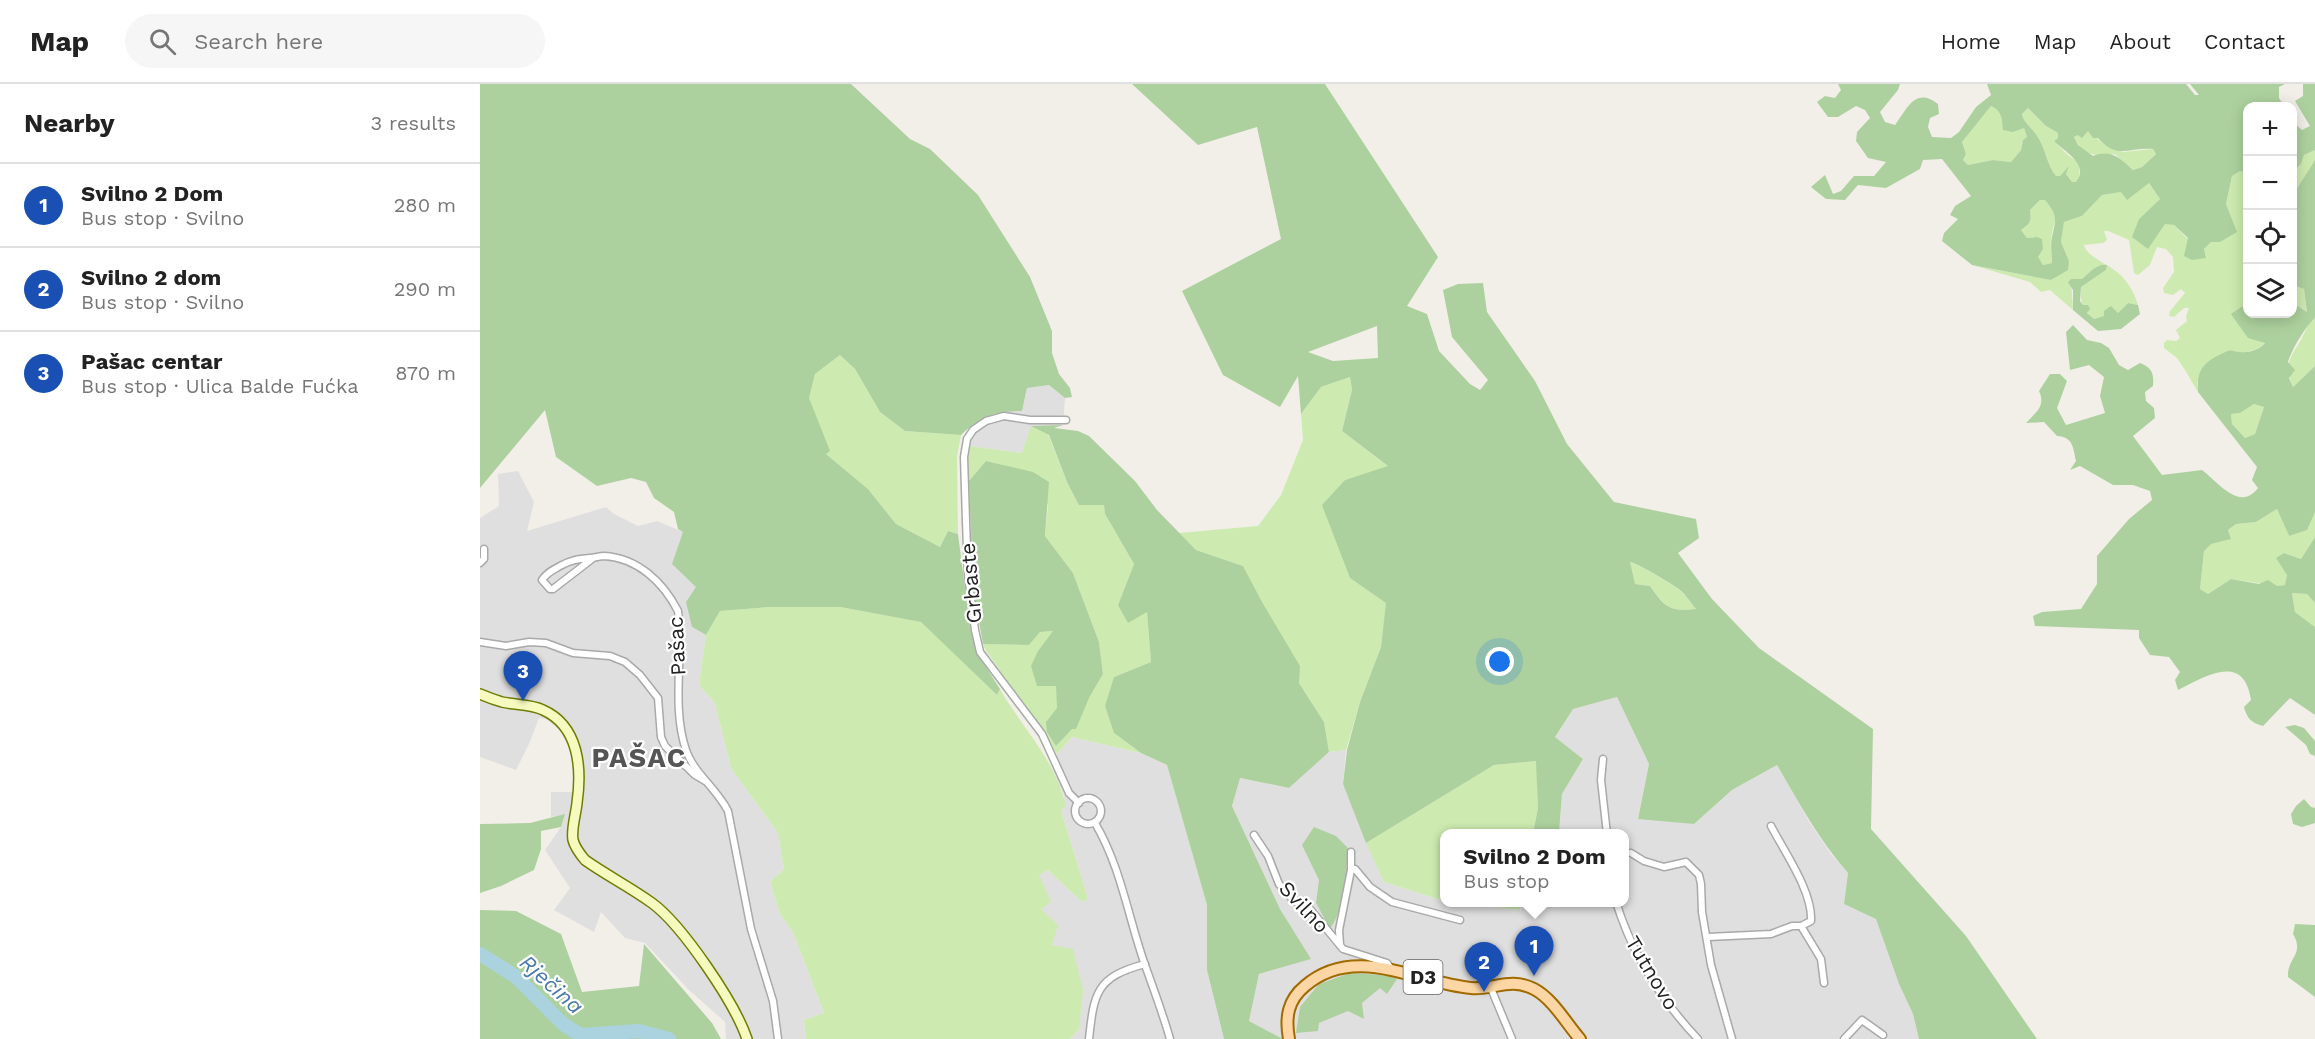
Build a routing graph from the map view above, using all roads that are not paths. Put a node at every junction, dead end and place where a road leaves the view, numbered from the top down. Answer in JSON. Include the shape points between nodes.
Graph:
{"nodes":[{"id":1,"x":1066,"y":420,"type":"dead end"},
{"id":2,"x":484,"y":549,"type":"dead end"},
{"id":3,"x":592,"y":558,"type":"junction"},
{"id":4,"x":480,"y":563,"type":"edge"},
{"id":5,"x":480,"y":642,"type":"edge"},
{"id":6,"x":480,"y":694,"type":"edge"},
{"id":7,"x":1603,"y":759,"type":"dead end"},
{"id":8,"x":708,"y":783,"type":"junction"},
{"id":9,"x":1078,"y":802,"type":"junction"},
{"id":10,"x":1095,"y":823,"type":"junction"},
{"id":11,"x":1771,"y":826,"type":"dead end"},
{"id":12,"x":1606,"y":829,"type":"edge"},
{"id":13,"x":1254,"y":835,"type":"dead end"},
{"id":14,"x":1352,"y":852,"type":"dead end"},
{"id":15,"x":1632,"y":853,"type":"dead end"},
{"id":16,"x":1351,"y":870,"type":"junction"},
{"id":17,"x":1617,"y":907,"type":"edge"},
{"id":18,"x":1461,"y":920,"type":"dead end"},
{"id":19,"x":1801,"y":926,"type":"junction"},
{"id":20,"x":1708,"y":937,"type":"junction"},
{"id":21,"x":1340,"y":945,"type":"junction"},
{"id":22,"x":1145,"y":964,"type":"junction"},
{"id":23,"x":1392,"y":969,"type":"junction"},
{"id":24,"x":1824,"y":983,"type":"dead end"},
{"id":25,"x":1490,"y":986,"type":"junction"},
{"id":26,"x":1883,"y":1035,"type":"dead end"},
{"id":27,"x":747,"y":1039,"type":"edge"},
{"id":28,"x":778,"y":1039,"type":"edge"},
{"id":29,"x":1089,"y":1039,"type":"edge"},
{"id":30,"x":1170,"y":1039,"type":"edge"},
{"id":31,"x":1288,"y":1039,"type":"edge"},
{"id":32,"x":1512,"y":1039,"type":"edge"},
{"id":33,"x":1580,"y":1039,"type":"edge"},
{"id":34,"x":1698,"y":1039,"type":"edge"},
{"id":35,"x":1732,"y":1039,"type":"edge"},
{"id":36,"x":1844,"y":1039,"type":"edge"}],
"edges":[{"from":1,"to":9,"type":"street","name":"Grbaste","via":[[1004,416],[973,430],[964,457],[966,521],[968,575],[980,652],[1042,734],[1069,793]]},
{"from":2,"to":4,"type":"street"},
{"from":3,"to":3,"type":"street","name":"Pašac","via":[[553,589],[542,580],[571,560]]},
{"from":3,"to":8,"type":"street","name":"Pašac","via":[[609,557],[640,568],[651,574],[672,599],[680,625],[681,728],[686,751]]},
{"from":5,"to":8,"type":"street","name":"Pašac","via":[[506,646],[546,643],[625,662],[658,698],[665,746],[695,776]]},
{"from":6,"to":27,"type":"main road","via":[[541,708],[567,728],[577,757],[578,801],[573,839],[578,851],[593,866],[668,917],[719,985]]},
{"from":7,"to":12,"type":"street","via":[[1600,780]]},
{"from":8,"to":28,"type":"street","name":"Pašac","via":[[728,811],[751,929],[773,1001]]},
{"from":9,"to":10,"type":"street","name":"Grbaste","via":[[1075,814],[1079,821]]},
{"from":9,"to":10,"type":"street","name":"Grbaste","via":[[1091,799],[1098,803],[1101,812]]},
{"from":10,"to":22,"type":"street","name":"Grbaste","via":[[1116,865]]},
{"from":11,"to":19,"type":"street","via":[[1808,900],[1811,921]]},
{"from":13,"to":21,"type":"street","name":"Svilno","via":[[1279,884],[1293,900],[1310,909]]},
{"from":14,"to":16,"type":"street","name":"Svilno"},
{"from":15,"to":20,"type":"street","via":[[1664,867],[1682,862],[1691,866],[1699,875]]},
{"from":16,"to":18,"type":"street","via":[[1355,869],[1370,887],[1392,903]]},
{"from":16,"to":21,"type":"street","name":"Svilno","via":[[1339,930]]},
{"from":17,"to":34,"type":"street","name":"Tutnovo","via":[[1641,961]]},
{"from":19,"to":20,"type":"street","via":[[1771,934]]},
{"from":19,"to":24,"type":"street","via":[[1821,959]]},
{"from":20,"to":35,"type":"street","via":[[1711,964]]},
{"from":21,"to":23,"type":"street","name":"Svilno","via":[[1344,950],[1387,963]]},
{"from":22,"to":29,"type":"street","via":[[1115,975],[1098,992]]},
{"from":22,"to":30,"type":"street","name":"Grbaste"},
{"from":23,"to":25,"type":"main road","name":"Svilno","number":"D3","via":[[1463,987]]},
{"from":23,"to":31,"type":"main road","name":"Svilno","number":"D3","via":[[1360,966],[1312,980],[1290,1005]]},
{"from":25,"to":32,"type":"street"},
{"from":25,"to":33,"type":"main road","name":"Svilno","number":"D3","via":[[1516,984],[1544,995]]},
{"from":26,"to":36,"type":"street","via":[[1863,1020]]}]}
